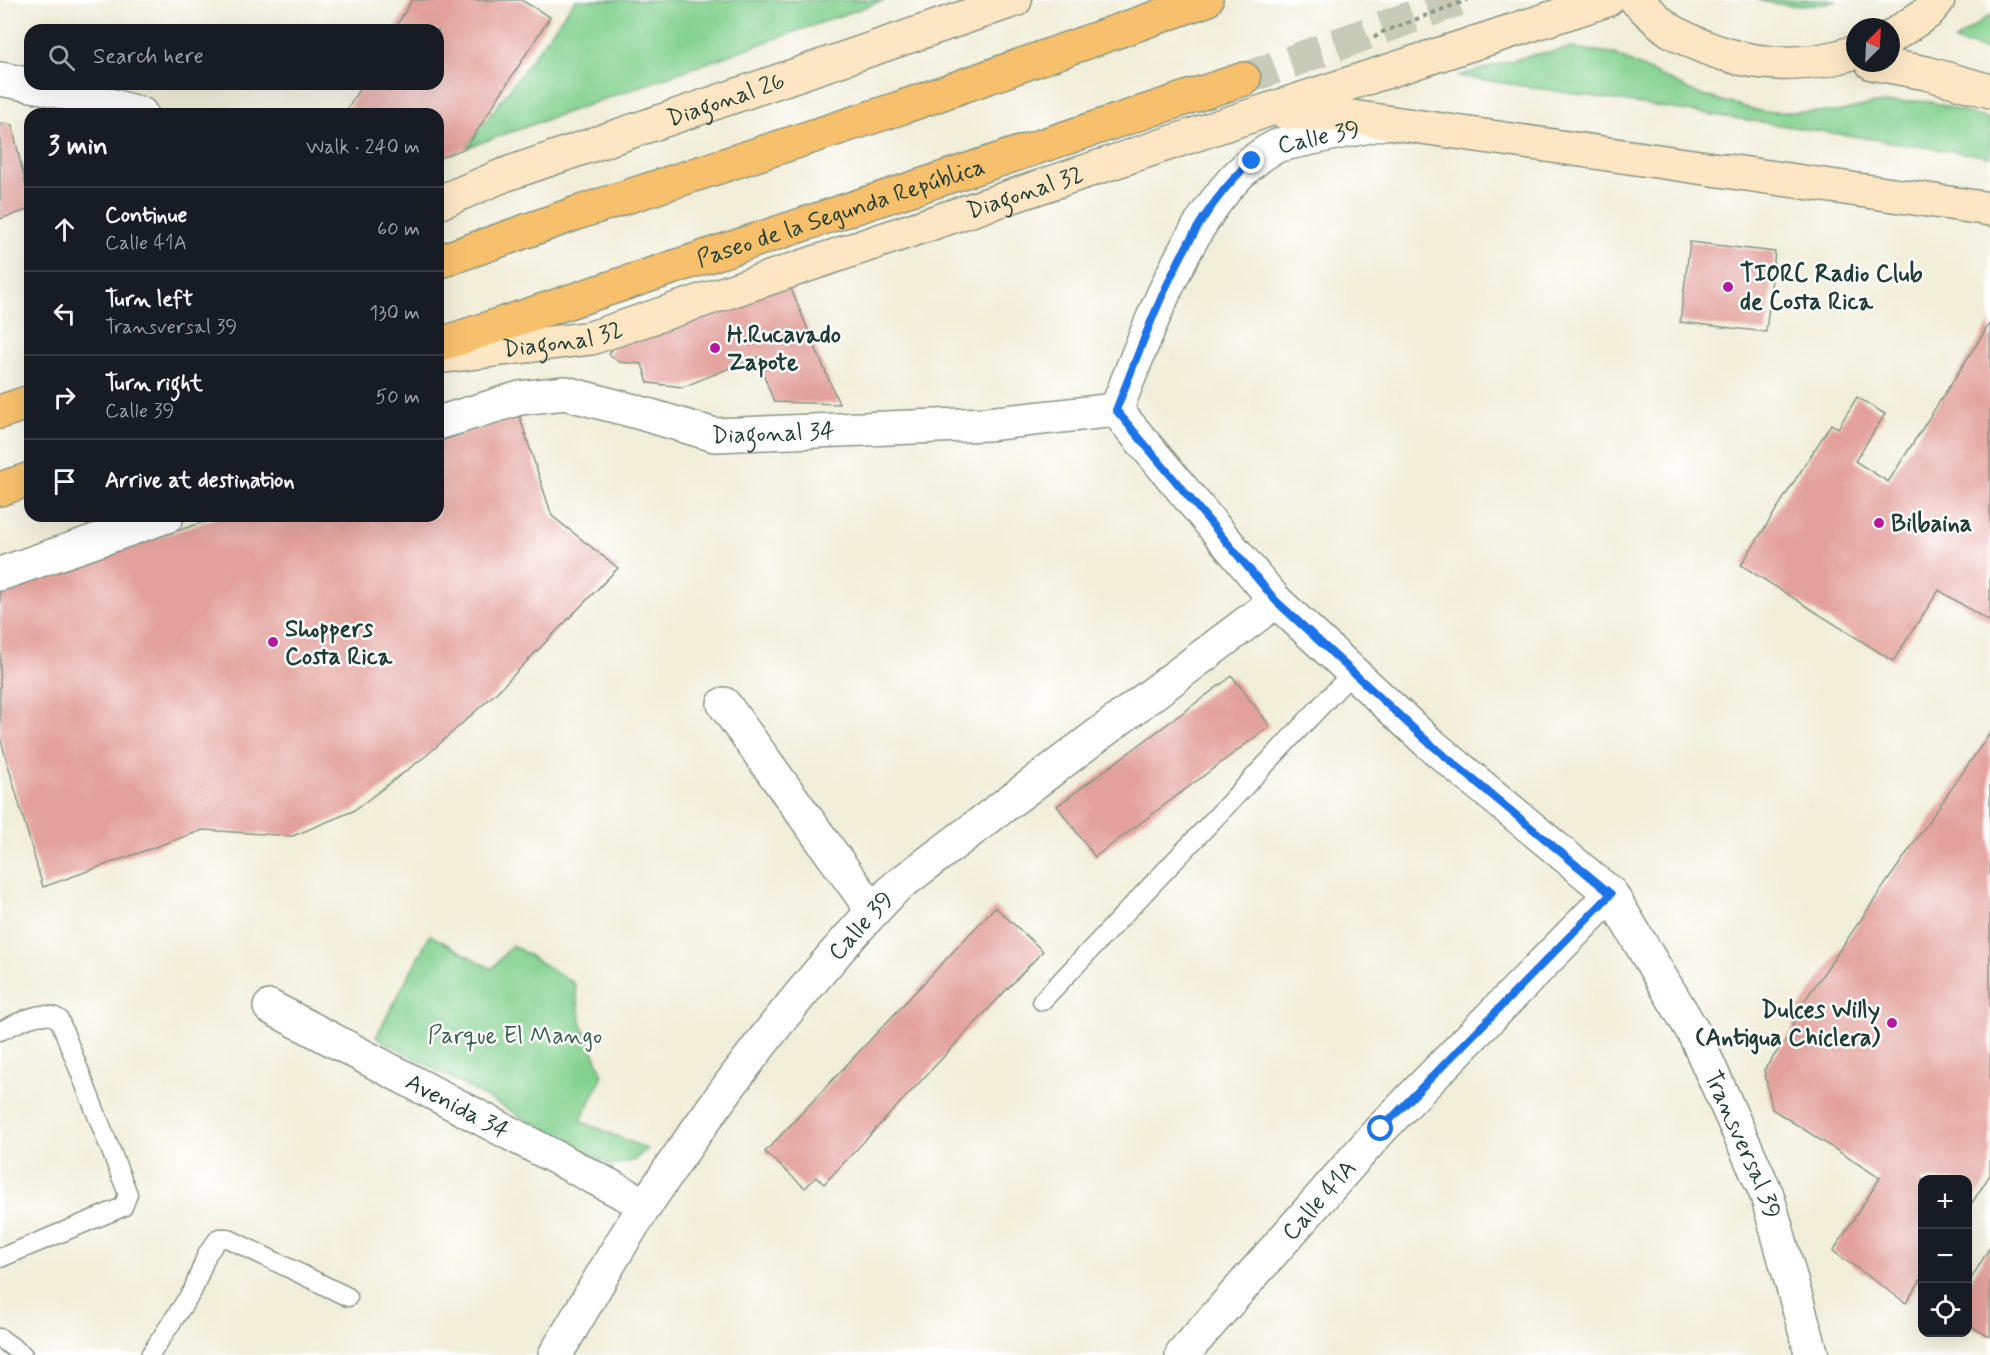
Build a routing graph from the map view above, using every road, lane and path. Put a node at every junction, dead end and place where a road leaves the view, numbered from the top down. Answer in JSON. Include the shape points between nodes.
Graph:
{"nodes":[{"id":1,"x":1015,"y":0,"type":"edge"},
{"id":2,"x":1206,"y":0,"type":"edge"},
{"id":3,"x":1607,"y":0,"type":"edge"},
{"id":4,"x":1636,"y":0,"type":"edge"},
{"id":5,"x":1938,"y":0,"type":"edge"},
{"id":6,"x":1900,"y":31,"type":"edge"},
{"id":7,"x":1846,"y":59,"type":"edge"},
{"id":8,"x":1900,"y":68,"type":"edge"},
{"id":9,"x":1244,"y":78,"type":"tunnel mouth"},
{"id":10,"x":0,"y":79,"type":"edge"},
{"id":11,"x":24,"y":84,"type":"edge"},
{"id":12,"x":55,"y":90,"type":"edge"},
{"id":13,"x":1990,"y":91,"type":"edge"},
{"id":14,"x":120,"y":108,"type":"edge"},
{"id":15,"x":1262,"y":112,"type":"junction"},
{"id":16,"x":1388,"y":122,"type":"junction"},
{"id":17,"x":444,"y":200,"type":"edge"},
{"id":18,"x":1990,"y":209,"type":"edge"},
{"id":19,"x":444,"y":260,"type":"edge"},
{"id":20,"x":444,"y":343,"type":"edge"},
{"id":21,"x":444,"y":356,"type":"edge"},
{"id":22,"x":24,"y":404,"type":"edge"},
{"id":23,"x":1116,"y":410,"type":"junction"},
{"id":24,"x":0,"y":412,"type":"edge"},
{"id":25,"x":444,"y":421,"type":"edge"},
{"id":26,"x":24,"y":481,"type":"edge"},
{"id":27,"x":0,"y":489,"type":"edge"},
{"id":28,"x":149,"y":522,"type":"edge"},
{"id":29,"x":0,"y":574,"type":"edge"},
{"id":30,"x":1276,"y":601,"type":"junction"},
{"id":31,"x":1353,"y":672,"type":"junction"},
{"id":32,"x":724,"y":704,"type":"dead end"},
{"id":33,"x":1611,"y":894,"type":"junction"},
{"id":34,"x":873,"y":911,"type":"junction"},
{"id":35,"x":1042,"y":1001,"type":"dead end"},
{"id":36,"x":270,"y":1007,"type":"dead end"},
{"id":37,"x":0,"y":1031,"type":"edge"},
{"id":38,"x":646,"y":1204,"type":"junction"},
{"id":39,"x":0,"y":1258,"type":"edge"},
{"id":40,"x":348,"y":1297,"type":"dead end"},
{"id":41,"x":0,"y":1338,"type":"edge"},
{"id":42,"x":23,"y":1355,"type":"edge"},
{"id":43,"x":150,"y":1355,"type":"edge"},
{"id":44,"x":555,"y":1355,"type":"edge"},
{"id":45,"x":1182,"y":1355,"type":"edge"},
{"id":46,"x":1812,"y":1355,"type":"edge"}],
"edges":[{"from":1,"to":17,"type":"main road","name":"Diagonal 26","via":[[504,175]]},
{"from":2,"to":19,"type":"highway","via":[[900,108]]},
{"from":3,"to":15,"type":"main road","name":"Diagonal 32"},
{"from":4,"to":7,"type":"main road","via":[[1669,29],[1718,53],[1772,64]]},
{"from":5,"to":6,"type":"main road","via":[[1927,13]]},
{"from":8,"to":13,"type":"main road"},
{"from":9,"to":20,"type":"highway","name":"Paseo de la Segunda República"},
{"from":10,"to":11,"type":"street"},
{"from":12,"to":14,"type":"street"},
{"from":15,"to":16,"type":"main road","via":[[1338,115]]},
{"from":15,"to":21,"type":"main road","name":"Diagonal 32","via":[[591,338]]},
{"from":16,"to":18,"type":"main road"},
{"from":16,"to":23,"type":"street","name":"Calle 39","via":[[1279,145],[1263,152],[1240,171],[1195,234],[1167,284]]},
{"from":22,"to":24,"type":"highway"},
{"from":23,"to":25,"type":"street","name":"Diagonal 34","via":[[987,424],[715,435],[565,393],[520,398]]},
{"from":23,"to":30,"type":"street","name":"Transversal 39"},
{"from":26,"to":27,"type":"highway"},
{"from":28,"to":29,"type":"street"},
{"from":30,"to":31,"type":"street","name":"Transversal 39"},
{"from":30,"to":34,"type":"street","name":"Calle 39","via":[[896,887]]},
{"from":31,"to":33,"type":"street","name":"Transversal 39","via":[[1428,742]]},
{"from":31,"to":35,"type":"lane"},
{"from":32,"to":34,"type":"street"},
{"from":33,"to":45,"type":"street","name":"Calle 41A","via":[[1381,1129]]},
{"from":33,"to":46,"type":"street","name":"Transversal 39","via":[[1695,1035],[1767,1196]]},
{"from":34,"to":38,"type":"street","name":"Calle 39","via":[[756,1049]]},
{"from":36,"to":38,"type":"street","name":"Avenida 34"},
{"from":37,"to":39,"type":"lane","via":[[40,1014],[59,1019],[128,1194],[123,1207]]},
{"from":38,"to":44,"type":"street","name":"Calle 39"},
{"from":40,"to":43,"type":"lane","via":[[227,1238],[219,1239],[207,1254],[193,1290]]},
{"from":41,"to":42,"type":"lane"}]}
